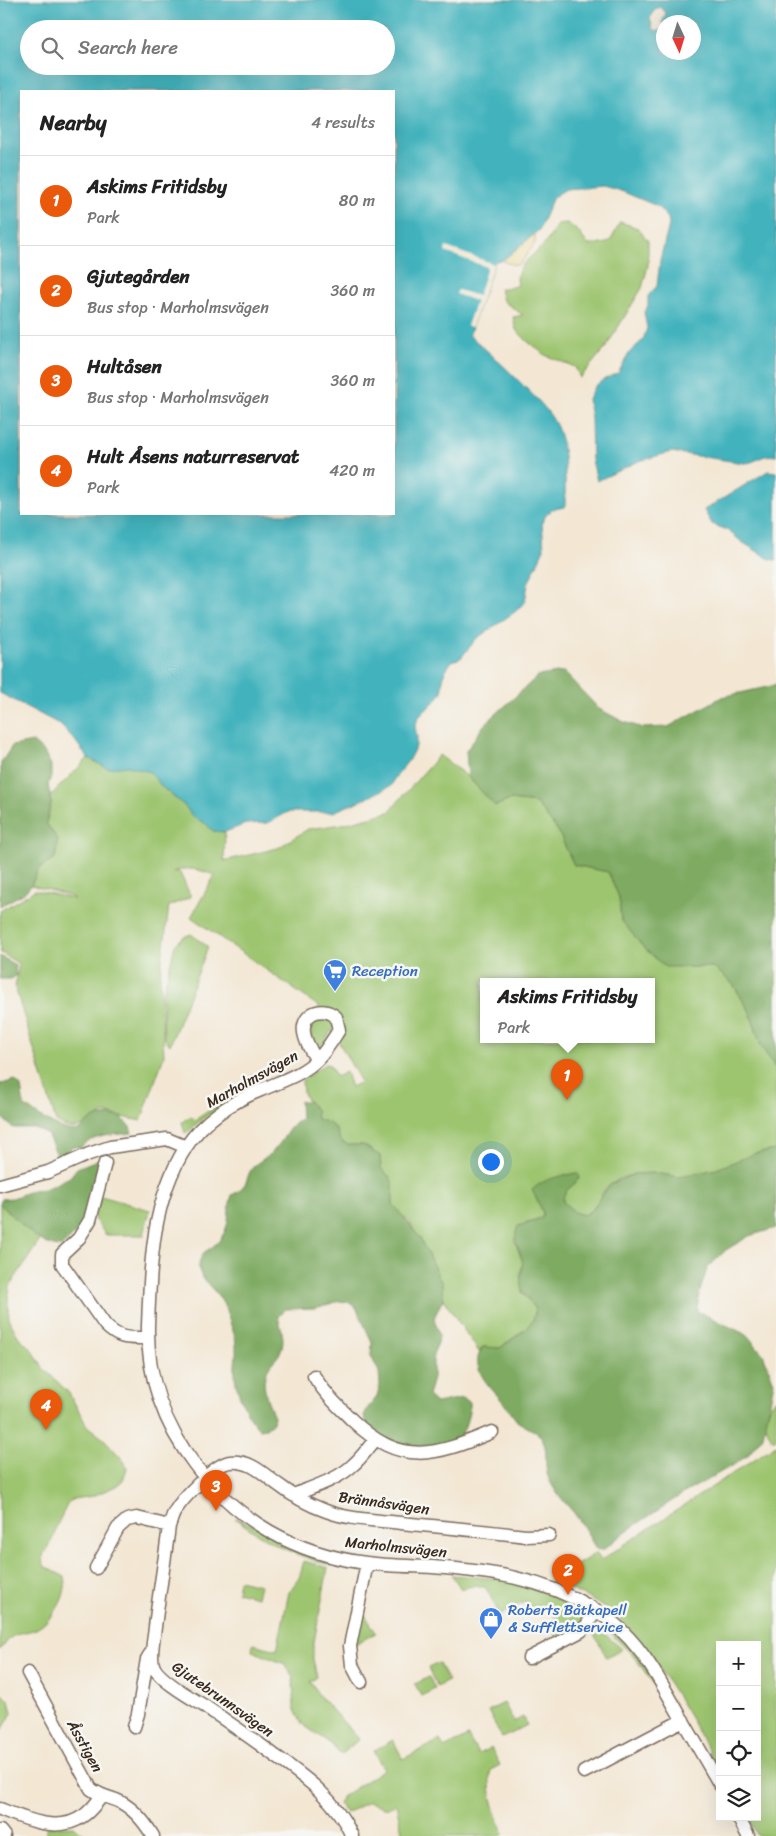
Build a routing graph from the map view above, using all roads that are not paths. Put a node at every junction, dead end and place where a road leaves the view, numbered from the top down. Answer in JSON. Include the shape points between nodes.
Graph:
{"nodes":[{"id":1,"x":317,"y":1060,"type":"dead end"},
{"id":2,"x":186,"y":1147,"type":"junction"},
{"id":3,"x":105,"y":1163,"type":"dead end"},
{"id":4,"x":0,"y":1185,"type":"edge"},
{"id":5,"x":148,"y":1338,"type":"junction"},
{"id":6,"x":314,"y":1376,"type":"dead end"},
{"id":7,"x":492,"y":1432,"type":"dead end"},
{"id":8,"x":375,"y":1440,"type":"junction"},
{"id":9,"x":205,"y":1479,"type":"junction"},
{"id":10,"x":293,"y":1495,"type":"junction"},
{"id":11,"x":170,"y":1526,"type":"junction"},
{"id":12,"x":549,"y":1535,"type":"dead end"},
{"id":13,"x":367,"y":1563,"type":"junction"},
{"id":14,"x":96,"y":1568,"type":"dead end"},
{"id":15,"x":596,"y":1610,"type":"junction"},
{"id":16,"x":152,"y":1652,"type":"junction"},
{"id":17,"x":529,"y":1658,"type":"dead end"},
{"id":18,"x":28,"y":1674,"type":"dead end"},
{"id":19,"x":361,"y":1682,"type":"dead end"},
{"id":20,"x":683,"y":1720,"type":"junction"},
{"id":21,"x":134,"y":1727,"type":"dead end"},
{"id":22,"x":584,"y":1772,"type":"dead end"},
{"id":23,"x":716,"y":1778,"type":"edge"},
{"id":24,"x":102,"y":1796,"type":"junction"},
{"id":25,"x":0,"y":1809,"type":"edge"},
{"id":26,"x":740,"y":1821,"type":"edge"},
{"id":27,"x":0,"y":1831,"type":"edge"},
{"id":28,"x":4,"y":1836,"type":"edge"},
{"id":29,"x":152,"y":1836,"type":"edge"},
{"id":30,"x":352,"y":1836,"type":"edge"},
{"id":31,"x":748,"y":1836,"type":"edge"}],
"edges":[{"from":1,"to":2,"type":"street","name":"Marholmsvägen","via":[[299,1073],[259,1090],[222,1112],[196,1132]]},
{"from":2,"to":4,"type":"street","via":[[167,1140],[110,1147],[42,1174]]},
{"from":2,"to":5,"type":"street","name":"Marholmsvägen","via":[[166,1188],[157,1223],[151,1257]]},
{"from":3,"to":5,"type":"street","via":[[90,1220],[79,1238],[62,1254],[62,1264],[112,1332],[123,1338]]},
{"from":5,"to":9,"type":"street","name":"Marholmsvägen","via":[[154,1382],[162,1409],[178,1441]]},
{"from":6,"to":8,"type":"street","via":[[343,1411]]},
{"from":7,"to":8,"type":"street","via":[[425,1453],[396,1450]]},
{"from":8,"to":10,"type":"street","via":[[347,1470]]},
{"from":9,"to":10,"type":"street","name":"Brännåsvägen","via":[[222,1464],[249,1464]]},
{"from":9,"to":11,"type":"street","name":"Gjutebrunnsvägen","via":[[180,1504]]},
{"from":9,"to":13,"type":"street","name":"Marholmsvägen","via":[[241,1514],[277,1537],[318,1553]]},
{"from":10,"to":12,"type":"street","name":"Brännåsvägen","via":[[317,1508],[348,1517],[526,1536]]},
{"from":11,"to":14,"type":"street","via":[[138,1518],[127,1520],[118,1528]]},
{"from":11,"to":16,"type":"street","name":"Gjutebrunnsvägen"},
{"from":13,"to":15,"type":"street","name":"Marholmsvägen","via":[[527,1580],[554,1588]]},
{"from":13,"to":19,"type":"street","via":[[350,1646],[352,1665]]},
{"from":15,"to":17,"type":"street","via":[[581,1631]]},
{"from":15,"to":20,"type":"street","name":"Marholmsvägen","via":[[638,1648]]},
{"from":16,"to":21,"type":"street","via":[[147,1659]]},
{"from":16,"to":30,"type":"street","name":"Gjutebrunnsvägen","via":[[153,1665],[158,1673],[321,1791],[336,1808]]},
{"from":18,"to":24,"type":"street","name":"Åsstigen","via":[[91,1789]]},
{"from":20,"to":22,"type":"street"},
{"from":20,"to":23,"type":"street","name":"Marholmsvägen"},
{"from":24,"to":25,"type":"street","via":[[81,1818],[63,1823],[38,1822]]},
{"from":24,"to":29,"type":"street","name":"Åsstigen","via":[[123,1803],[138,1814]]},
{"from":26,"to":31,"type":"street"},
{"from":27,"to":28,"type":"street"}]}
